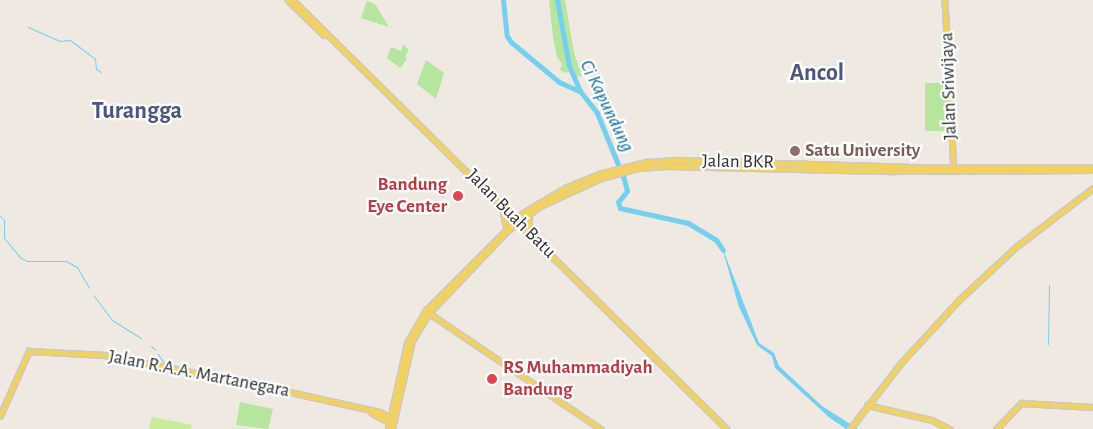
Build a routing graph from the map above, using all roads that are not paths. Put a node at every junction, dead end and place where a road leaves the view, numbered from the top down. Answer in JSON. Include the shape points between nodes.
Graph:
{"nodes":[{"id":1,"x":288,"y":0,"type":"edge"},
{"id":2,"x":293,"y":0,"type":"edge"},
{"id":3,"x":945,"y":0,"type":"edge"},
{"id":4,"x":954,"y":169,"type":"junction"},
{"id":5,"x":1092,"y":170,"type":"edge"},
{"id":6,"x":614,"y":171,"type":"junction"},
{"id":7,"x":1092,"y":187,"type":"edge"},
{"id":8,"x":504,"y":208,"type":"junction"},
{"id":9,"x":523,"y":213,"type":"junction"},
{"id":10,"x":529,"y":214,"type":"junction"},
{"id":11,"x":516,"y":221,"type":"junction"},
{"id":12,"x":507,"y":229,"type":"junction"},
{"id":13,"x":527,"y":231,"type":"junction"},
{"id":14,"x":478,"y":258,"type":"junction"},
{"id":15,"x":429,"y":313,"type":"junction"},
{"id":16,"x":400,"y":376,"type":"junction"},
{"id":17,"x":867,"y":405,"type":"junction"},
{"id":18,"x":393,"y":406,"type":"junction"},
{"id":19,"x":1093,"y":407,"type":"edge"},
{"id":20,"x":368,"y":410,"type":"junction"},
{"id":21,"x":380,"y":412,"type":"junction"},
{"id":22,"x":0,"y":416,"type":"edge"},
{"id":23,"x":392,"y":423,"type":"edge"},
{"id":24,"x":388,"y":429,"type":"edge"},
{"id":25,"x":601,"y":429,"type":"edge"},
{"id":26,"x":727,"y":429,"type":"edge"},
{"id":27,"x":849,"y":429,"type":"edge"},
{"id":28,"x":950,"y":429,"type":"edge"},
{"id":29,"x":996,"y":429,"type":"edge"}],
"edges":[{"from":1,"to":8,"type":"main road","name":"Jalan Buah Batu"},
{"from":2,"to":8,"type":"main road","name":"Jalan Buah Batu"},
{"from":3,"to":4,"type":"main road","name":"Jalan Sriwijaya"},
{"from":4,"to":5,"type":"main road","name":"Jalan BKR"},
{"from":4,"to":6,"type":"main road","name":"Jalan BKR","via":[[676,160]]},
{"from":6,"to":9,"type":"main road","name":"Jalan BKR","via":[[567,187]]},
{"from":6,"to":10,"type":"main road","name":"Jalan BKR"},
{"from":7,"to":17,"type":"main road","via":[[981,278],[913,349]]},
{"from":8,"to":9,"type":"main road"},
{"from":8,"to":11,"type":"main road","name":"Jalan Buah Batu"},
{"from":8,"to":12,"type":"main road"},
{"from":9,"to":11,"type":"main road","name":"Jalan BKR"},
{"from":10,"to":11,"type":"main road","name":"Jalan BKR"},
{"from":10,"to":13,"type":"main road"},
{"from":11,"to":12,"type":"main road"},
{"from":11,"to":13,"type":"main road","name":"Jalan Buah Batu"},
{"from":12,"to":13,"type":"main road"},
{"from":12,"to":14,"type":"main road"},
{"from":13,"to":26,"type":"main road","name":"Jalan Buah Batu"},
{"from":14,"to":15,"type":"main road"},
{"from":14,"to":16,"type":"main road","via":[[417,321],[407,343]]},
{"from":15,"to":16,"type":"main road","via":[[412,340]]},
{"from":15,"to":25,"type":"main road"},
{"from":16,"to":18,"type":"main road"},
{"from":16,"to":23,"type":"main road"},
{"from":17,"to":27,"type":"main road"},
{"from":17,"to":28,"type":"main road","via":[[932,420]]},
{"from":18,"to":21,"type":"main road"},
{"from":18,"to":23,"type":"main road"},
{"from":19,"to":29,"type":"main road","via":[[1021,403]]},
{"from":20,"to":21,"type":"main road","name":"Jalan R.A.A. Martanegara"},
{"from":20,"to":22,"type":"main road","name":"Jalan R.A.A. Martanegara","via":[[104,355],[29,351]]},
{"from":20,"to":23,"type":"main road","name":"Jalan R.A.A. Martanegara"},
{"from":21,"to":23,"type":"main road","name":"Jalan R.A.A. Martanegara"},
{"from":23,"to":24,"type":"main road"}]}
